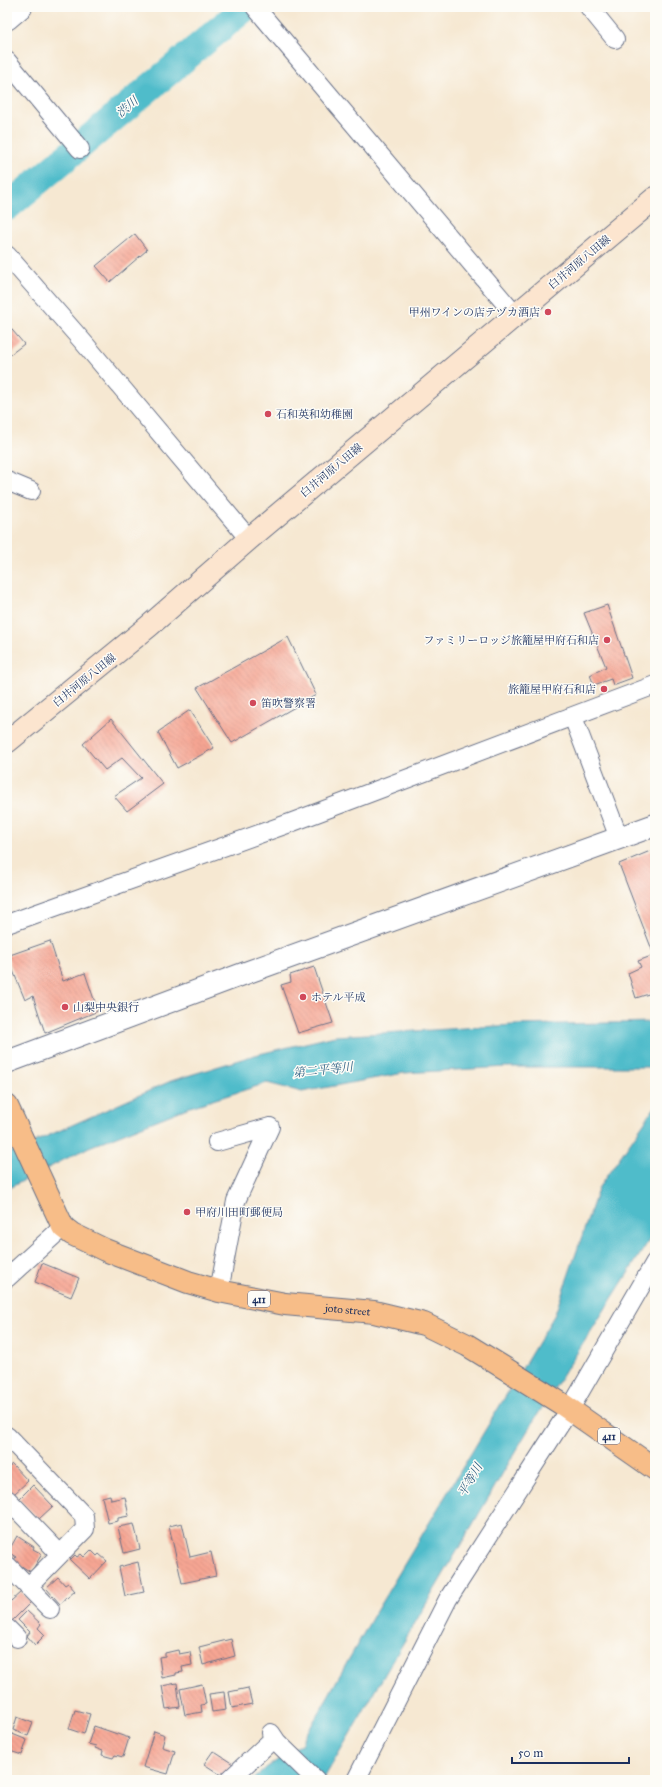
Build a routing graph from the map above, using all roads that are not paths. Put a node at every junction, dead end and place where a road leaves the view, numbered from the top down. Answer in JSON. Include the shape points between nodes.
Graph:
{"nodes":[{"id":1,"x":21,"y":7,"type":"edge"},
{"id":2,"x":255,"y":7,"type":"edge"},
{"id":3,"x":589,"y":7,"type":"edge"},
{"id":4,"x":7,"y":19,"type":"edge"},
{"id":5,"x":615,"y":38,"type":"dead end"},
{"id":6,"x":7,"y":61,"type":"edge"},
{"id":7,"x":77,"y":146,"type":"dead end"},
{"id":8,"x":655,"y":198,"type":"edge"},
{"id":9,"x":7,"y":255,"type":"edge"},
{"id":10,"x":515,"y":315,"type":"junction"},
{"id":11,"x":7,"y":481,"type":"edge"},
{"id":12,"x":30,"y":491,"type":"dead end"},
{"id":13,"x":249,"y":539,"type":"junction"},
{"id":14,"x":655,"y":685,"type":"edge"},
{"id":15,"x":573,"y":717,"type":"junction"},
{"id":16,"x":11,"y":733,"type":"edge"},
{"id":17,"x":655,"y":825,"type":"edge"},
{"id":18,"x":619,"y":838,"type":"junction"},
{"id":19,"x":7,"y":924,"type":"edge"},
{"id":20,"x":7,"y":1062,"type":"edge"},
{"id":21,"x":7,"y":1106,"type":"edge"},
{"id":22,"x":217,"y":1142,"type":"dead end"},
{"id":23,"x":63,"y":1227,"type":"junction"},
{"id":24,"x":655,"y":1262,"type":"edge"},
{"id":25,"x":7,"y":1278,"type":"edge"},
{"id":26,"x":218,"y":1291,"type":"junction"},
{"id":27,"x":566,"y":1406,"type":"junction"},
{"id":28,"x":7,"y":1436,"type":"edge"},
{"id":29,"x":655,"y":1468,"type":"edge"},
{"id":30,"x":7,"y":1499,"type":"edge"},
{"id":31,"x":60,"y":1554,"type":"junction"},
{"id":32,"x":7,"y":1565,"type":"edge"},
{"id":33,"x":28,"y":1587,"type":"junction"},
{"id":34,"x":50,"y":1609,"type":"dead end"},
{"id":35,"x":229,"y":1780,"type":"edge"},
{"id":36,"x":316,"y":1780,"type":"edge"},
{"id":37,"x":356,"y":1780,"type":"edge"}],
"edges":[{"from":1,"to":4,"type":"street"},
{"from":2,"to":10,"type":"street"},
{"from":3,"to":5,"type":"street"},
{"from":6,"to":7,"type":"street"},
{"from":8,"to":10,"type":"main road","name":"白井河原八田線"},
{"from":9,"to":13,"type":"street"},
{"from":10,"to":13,"type":"main road","name":"白井河原八田線"},
{"from":11,"to":12,"type":"street"},
{"from":13,"to":16,"type":"main road","name":"白井河原八田線","via":[[149,626]]},
{"from":14,"to":15,"type":"street"},
{"from":15,"to":18,"type":"street"},
{"from":15,"to":19,"type":"street","via":[[290,823]]},
{"from":17,"to":18,"type":"street"},
{"from":18,"to":20,"type":"street","via":[[258,968]]},
{"from":21,"to":23,"type":"highway"},
{"from":22,"to":26,"type":"street","via":[[270,1127],[236,1201]]},
{"from":23,"to":25,"type":"street"},
{"from":23,"to":26,"type":"highway","name":"joto street","number":"411","via":[[105,1250]]},
{"from":24,"to":27,"type":"street"},
{"from":26,"to":27,"type":"highway","name":"joto street","number":"411","via":[[285,1304],[374,1312],[424,1324],[467,1345]]},
{"from":27,"to":29,"type":"highway","name":"joto street","number":"411"},
{"from":27,"to":37,"type":"street","via":[[448,1599]]},
{"from":28,"to":31,"type":"street","via":[[84,1516],[85,1529]]},
{"from":30,"to":31,"type":"street"},
{"from":31,"to":33,"type":"street"},
{"from":32,"to":33,"type":"street"},
{"from":33,"to":34,"type":"street"},
{"from":35,"to":36,"type":"street","via":[[274,1738]]}]}
